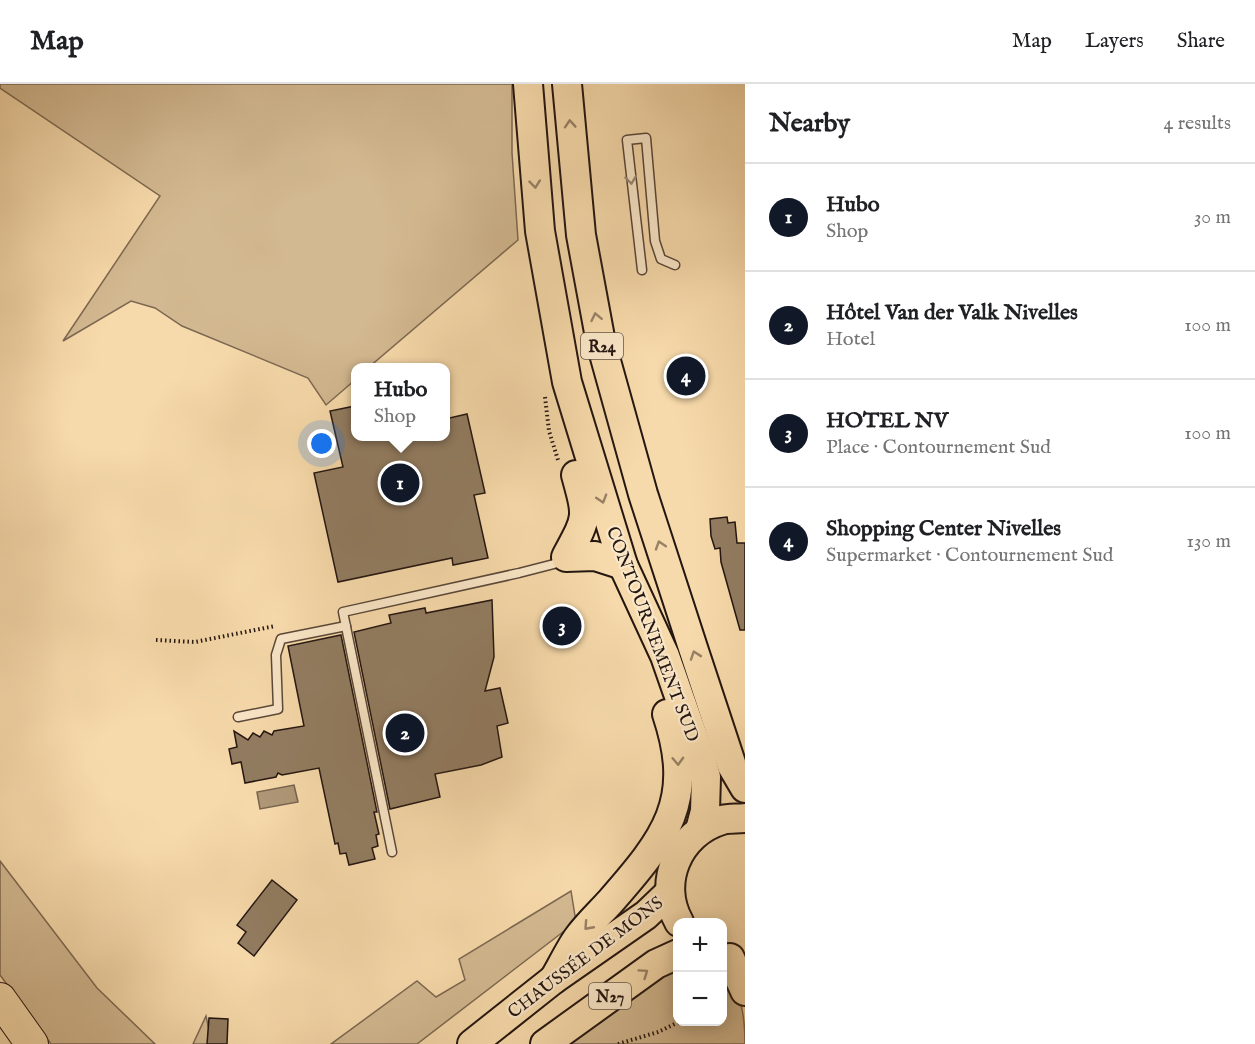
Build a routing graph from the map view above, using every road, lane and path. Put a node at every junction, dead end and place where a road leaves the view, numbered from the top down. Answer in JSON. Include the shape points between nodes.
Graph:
{"nodes":[{"id":1,"x":528,"y":84,"type":"edge"},
{"id":2,"x":567,"y":84,"type":"edge"},
{"id":3,"x":675,"y":266,"type":"dead end"},
{"id":4,"x":642,"y":270,"type":"dead end"},
{"id":5,"x":567,"y":382,"type":"junction"},
{"id":6,"x":566,"y":556,"type":"junction"},
{"id":7,"x":623,"y":565,"type":"junction"},
{"id":8,"x":286,"y":623,"type":"dead end"},
{"id":9,"x":346,"y":626,"type":"junction"},
{"id":10,"x":156,"y":640,"type":"dead end"},
{"id":11,"x":712,"y":703,"type":"junction"},
{"id":12,"x":238,"y":717,"type":"dead end"},
{"id":13,"x":745,"y":731,"type":"edge"},
{"id":14,"x":745,"y":788,"type":"edge"},
{"id":15,"x":745,"y":818,"type":"edge"},
{"id":16,"x":700,"y":830,"type":"junction"},
{"id":17,"x":392,"y":852,"type":"dead end"},
{"id":18,"x":670,"y":892,"type":"junction"},
{"id":19,"x":677,"y":918,"type":"edge"},
{"id":20,"x":673,"y":956,"type":"edge"},
{"id":21,"x":732,"y":957,"type":"edge"},
{"id":22,"x":554,"y":979,"type":"junction"},
{"id":23,"x":745,"y":991,"type":"edge"},
{"id":24,"x":0,"y":999,"type":"edge"},
{"id":25,"x":673,"y":1025,"type":"edge"},
{"id":26,"x":32,"y":1044,"type":"edge"},
{"id":27,"x":472,"y":1044,"type":"edge"},
{"id":28,"x":545,"y":1044,"type":"edge"},
{"id":29,"x":618,"y":1044,"type":"edge"}],
"edges":[{"from":1,"to":5,"type":"highway","name":"CONTOURNEMENT SUD","number":"R24","one_way":true,"via":[[540,231]]},
{"from":11,"to":2,"type":"highway","name":"CONTOURNEMENT SUD","number":"R24","one_way":true,"via":[[643,494],[601,343],[581,235]]},
{"from":3,"to":4,"type":"lane","one_way":true,"via":[[661,259],[655,241],[646,138],[627,140]]},
{"from":5,"to":6,"type":"highway","via":[[570,453],[586,513]]},
{"from":5,"to":7,"type":"highway","name":"CONTOURNEMENT SUD","number":"R24","one_way":true},
{"from":6,"to":7,"type":"highway","via":[[595,556]]},
{"from":6,"to":9,"type":"lane","via":[[554,564],[519,573],[343,612]]},
{"from":7,"to":16,"type":"highway","name":"CONTOURNEMENT SUD","number":"R24","via":[[665,656],[701,759],[706,777]]},
{"from":7,"to":22,"type":"highway","one_way":true,"via":[[628,613],[655,676],[677,744],[679,785],[668,828],[646,860],[577,939]]},
{"from":8,"to":10,"type":"path","via":[[195,642]]},
{"from":9,"to":12,"type":"lane","via":[[281,639],[276,655],[278,709]]},
{"from":9,"to":17,"type":"lane"},
{"from":11,"to":13,"type":"highway"},
{"from":11,"to":14,"type":"highway","name":"CONTOURNEMENT SUD","number":"R24","via":[[732,766]]},
{"from":15,"to":16,"type":"highway","via":[[722,820]]},
{"from":16,"to":18,"type":"highway","via":[[677,857]]},
{"from":18,"to":19,"type":"highway"},
{"from":18,"to":22,"type":"highway","name":"CHAUSSÉE DE MONS","number":"N27","via":[[646,915]]},
{"from":28,"to":20,"type":"highway","number":"N27","one_way":true,"via":[[656,964]]},
{"from":21,"to":23,"type":"highway"},
{"from":22,"to":27,"type":"highway","name":"CHAUSSÉE DE MONS","number":"N27"},
{"from":24,"to":26,"type":"highway"},
{"from":25,"to":29,"type":"path"}]}
